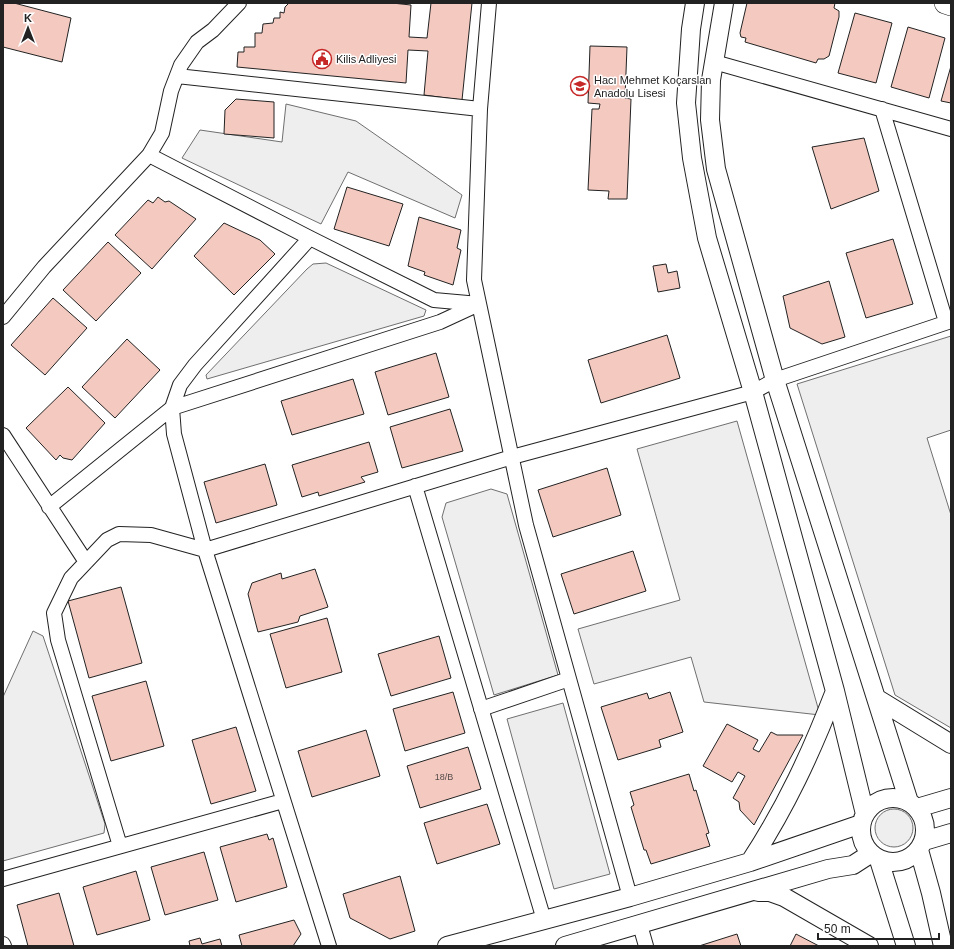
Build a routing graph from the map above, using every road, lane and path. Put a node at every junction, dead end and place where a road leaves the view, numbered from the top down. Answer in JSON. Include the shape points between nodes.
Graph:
{"nodes":[{"id":1,"x":239,"y":3,"type":"edge"},
{"id":2,"x":489,"y":3,"type":"edge"},
{"id":3,"x":695,"y":3,"type":"edge"},
{"id":4,"x":724,"y":3,"type":"edge"},
{"id":5,"x":945,"y":3,"type":"edge"},
{"id":6,"x":951,"y":5,"type":"edge"},
{"id":7,"x":714,"y":62,"type":"junction"},
{"id":8,"x":177,"y":76,"type":"junction"},
{"id":9,"x":480,"y":109,"type":"junction"},
{"id":10,"x":882,"y":109,"type":"junction"},
{"id":11,"x":951,"y":129,"type":"edge"},
{"id":12,"x":149,"y":155,"type":"junction"},
{"id":13,"x":310,"y":238,"type":"junction"},
{"id":14,"x":479,"y":304,"type":"junction"},
{"id":15,"x":3,"y":318,"type":"edge"},
{"id":16,"x":948,"y":322,"type":"edge"},
{"id":17,"x":775,"y":380,"type":"junction"},
{"id":18,"x":753,"y":392,"type":"junction"},
{"id":19,"x":172,"y":408,"type":"junction"},
{"id":20,"x":3,"y":435,"type":"edge"},
{"id":21,"x":512,"y":457,"type":"junction"},
{"id":22,"x":415,"y":486,"type":"junction"},
{"id":23,"x":49,"y":507,"type":"junction"},
{"id":24,"x":205,"y":550,"type":"junction"},
{"id":25,"x":86,"y":562,"type":"junction"},
{"id":26,"x":569,"y":679,"type":"junction"},
{"id":27,"x":835,"y":691,"type":"junction"},
{"id":28,"x":876,"y":698,"type":"junction"},
{"id":29,"x":481,"y":709,"type":"junction"},
{"id":30,"x":951,"y":744,"type":"edge"},
{"id":31,"x":951,"y":798,"type":"edge"},
{"id":32,"x":283,"y":801,"type":"junction"},
{"id":33,"x":913,"y":805,"type":"junction"},
{"id":34,"x":863,"y":819,"type":"junction"},
{"id":35,"x":951,"y":833,"type":"edge"},
{"id":36,"x":120,"y":846,"type":"junction"},
{"id":37,"x":921,"y":846,"type":"junction"},
{"id":38,"x":875,"y":857,"type":"junction"},
{"id":39,"x":750,"y":862,"type":"junction"},
{"id":40,"x":3,"y":879,"type":"edge"},
{"id":41,"x":745,"y":893,"type":"junction"},
{"id":42,"x":630,"y":897,"type":"junction"},
{"id":43,"x":544,"y":920,"type":"junction"},
{"id":44,"x":640,"y":925,"type":"junction"},
{"id":45,"x":329,"y":946,"type":"edge"},
{"id":46,"x":446,"y":946,"type":"edge"},
{"id":47,"x":564,"y":946,"type":"edge"},
{"id":48,"x":646,"y":946,"type":"edge"},
{"id":49,"x":869,"y":946,"type":"edge"},
{"id":50,"x":906,"y":946,"type":"edge"},
{"id":51,"x":943,"y":946,"type":"edge"}],
"edges":[{"from":1,"to":8,"type":"street","via":[[213,30],[197,42],[181,65]]},
{"from":2,"to":9,"type":"street"},
{"from":3,"to":18,"type":"street","via":[[686,103],[692,158],[707,238]]},
{"from":4,"to":7,"type":"street"},
{"from":5,"to":6,"type":"main road"},
{"from":7,"to":10,"type":"street"},
{"from":7,"to":17,"type":"street","via":[[710,120],[716,169]]},
{"from":8,"to":9,"type":"street"},
{"from":8,"to":12,"type":"street","via":[[162,133]]},
{"from":9,"to":14,"type":"street","via":[[474,280]]},
{"from":10,"to":11,"type":"street"},
{"from":10,"to":16,"type":"street"},
{"from":12,"to":13,"type":"street"},
{"from":12,"to":15,"type":"street","via":[[44,267]]},
{"from":13,"to":14,"type":"street","via":[[434,300]]},
{"from":13,"to":19,"type":"street","via":[[196,364],[180,385]]},
{"from":14,"to":19,"type":"street","via":[[440,322]]},
{"from":14,"to":21,"type":"street"},
{"from":16,"to":17,"type":"street"},
{"from":17,"to":18,"type":"street"},
{"from":17,"to":28,"type":"street"},
{"from":18,"to":21,"type":"street"},
{"from":18,"to":27,"type":"street"},
{"from":19,"to":23,"type":"street"},
{"from":19,"to":24,"type":"street","via":[[174,434]]},
{"from":20,"to":23,"type":"street"},
{"from":21,"to":22,"type":"street"},
{"from":21,"to":26,"type":"street","via":[[526,525]]},
{"from":22,"to":24,"type":"street"},
{"from":22,"to":29,"type":"street"},
{"from":23,"to":25,"type":"street"},
{"from":24,"to":25,"type":"street","via":[[151,535],[119,534],[107,540]]},
{"from":24,"to":32,"type":"street"},
{"from":25,"to":36,"type":"street","via":[[71,578],[54,613],[58,640]]},
{"from":26,"to":29,"type":"street"},
{"from":26,"to":42,"type":"street"},
{"from":27,"to":34,"type":"street"},
{"from":27,"to":39,"type":"street","via":[[815,744],[776,823]]},
{"from":28,"to":30,"type":"street"},
{"from":28,"to":33,"type":"street"},
{"from":29,"to":43,"type":"street"},
{"from":31,"to":33,"type":"street"},
{"from":32,"to":36,"type":"street"},
{"from":32,"to":45,"type":"street"},
{"from":33,"to":34,"type":"street","via":[[902,798],[881,800],[872,805]]},
{"from":33,"to":37,"type":"street","via":[[924,820],[926,831]]},
{"from":34,"to":38,"type":"street","via":[[862,840]]},
{"from":34,"to":39,"type":"street"},
{"from":35,"to":37,"type":"street"},
{"from":36,"to":40,"type":"street"},
{"from":37,"to":38,"type":"street","via":[[910,858],[901,862],[890,862]]},
{"from":37,"to":51,"type":"street"},
{"from":38,"to":41,"type":"street"},
{"from":38,"to":50,"type":"street"},
{"from":39,"to":42,"type":"street"},
{"from":41,"to":44,"type":"street"},
{"from":41,"to":49,"type":"street","via":[[770,892],[784,897]]},
{"from":42,"to":43,"type":"street"},
{"from":43,"to":46,"type":"street"},
{"from":44,"to":47,"type":"street"},
{"from":44,"to":48,"type":"street"}]}
